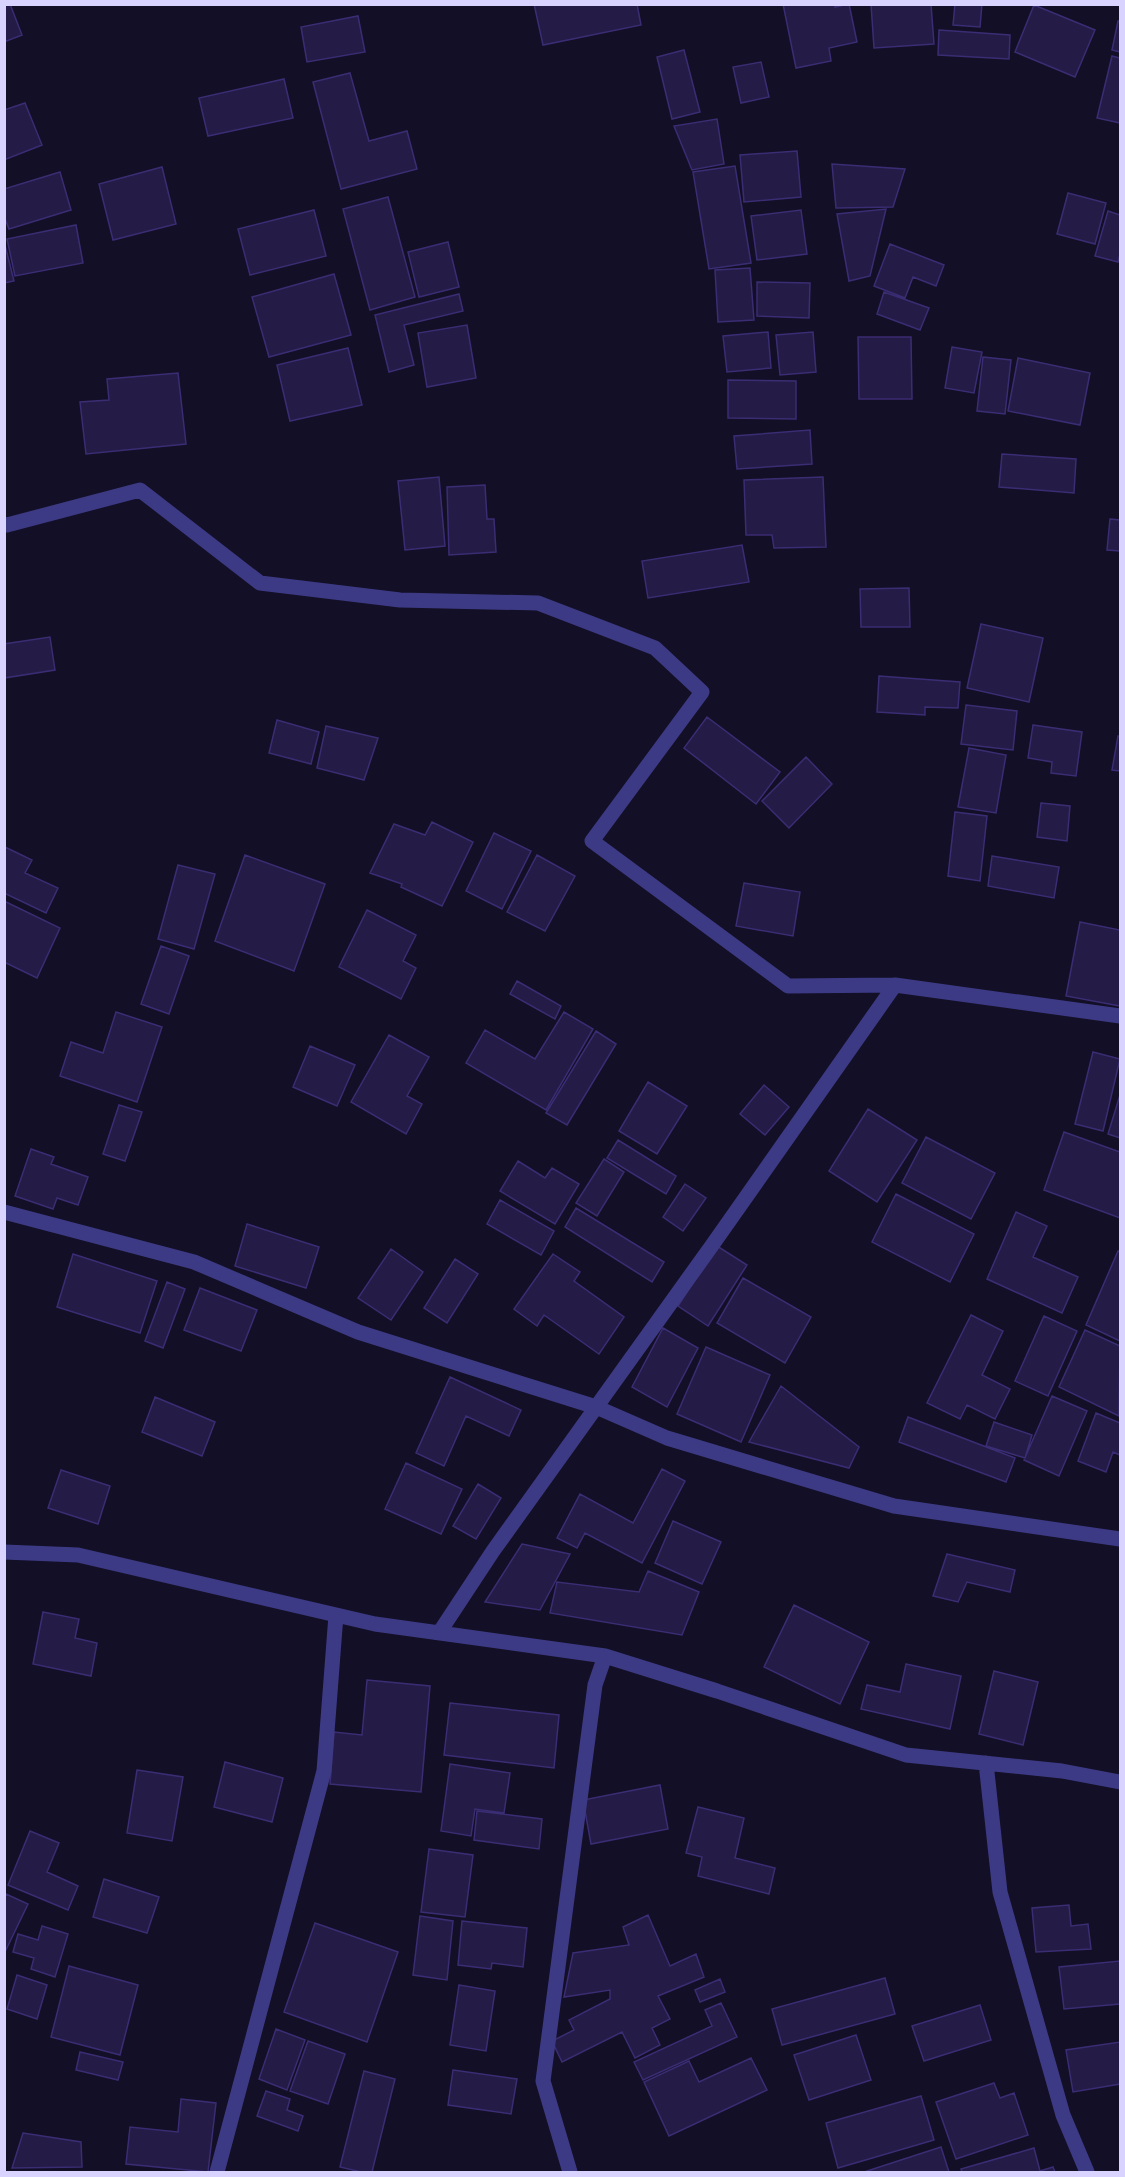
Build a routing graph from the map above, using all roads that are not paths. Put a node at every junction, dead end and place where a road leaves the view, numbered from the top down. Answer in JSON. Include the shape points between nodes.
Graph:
{"nodes":[{"id":1,"x":4,"y":524,"type":"edge"},
{"id":2,"x":895,"y":985,"type":"junction"},
{"id":3,"x":1120,"y":1016,"type":"edge"},
{"id":4,"x":4,"y":1212,"type":"edge"},
{"id":5,"x":596,"y":1407,"type":"junction"},
{"id":6,"x":1120,"y":1539,"type":"edge"},
{"id":7,"x":4,"y":1552,"type":"edge"},
{"id":8,"x":336,"y":1615,"type":"junction"},
{"id":9,"x":439,"y":1633,"type":"junction"},
{"id":10,"x":605,"y":1656,"type":"junction"},
{"id":11,"x":986,"y":1763,"type":"junction"},
{"id":12,"x":1120,"y":1782,"type":"edge"},
{"id":13,"x":217,"y":2172,"type":"edge"},
{"id":14,"x":570,"y":2172,"type":"edge"},
{"id":15,"x":1087,"y":2172,"type":"edge"}],
"edges":[{"from":1,"to":2,"type":"street","via":[[140,490],[260,583],[400,600],[537,603],[655,648],[702,692],[592,841],[788,986]]},
{"from":2,"to":3,"type":"street"},
{"from":2,"to":5,"type":"street"},
{"from":4,"to":5,"type":"street","via":[[194,1262],[358,1332]]},
{"from":5,"to":6,"type":"street","via":[[667,1438],[894,1506]]},
{"from":5,"to":9,"type":"street"},
{"from":7,"to":8,"type":"street","via":[[78,1555]]},
{"from":8,"to":9,"type":"street"},
{"from":8,"to":13,"type":"street","via":[[324,1771]]},
{"from":9,"to":10,"type":"street"},
{"from":10,"to":11,"type":"street","via":[[906,1755]]},
{"from":10,"to":14,"type":"street","via":[[595,1685],[543,2081]]},
{"from":11,"to":12,"type":"street"},
{"from":11,"to":15,"type":"street","via":[[999,1892],[1063,2115]]}]}
